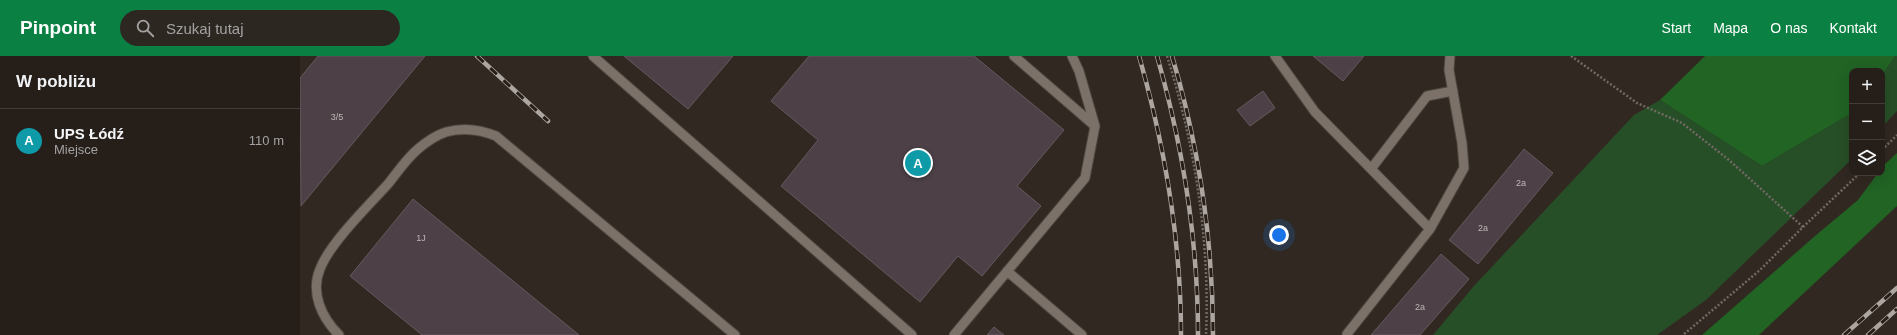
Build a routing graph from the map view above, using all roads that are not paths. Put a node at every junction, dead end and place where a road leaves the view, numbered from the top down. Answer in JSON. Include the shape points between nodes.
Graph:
{"nodes":[{"id":1,"x":593,"y":56,"type":"edge"},
{"id":2,"x":1014,"y":56,"type":"edge"},
{"id":3,"x":1072,"y":56,"type":"edge"},
{"id":4,"x":1275,"y":56,"type":"edge"},
{"id":5,"x":1450,"y":56,"type":"edge"},
{"id":6,"x":1453,"y":91,"type":"junction"},
{"id":7,"x":1095,"y":126,"type":"junction"},
{"id":8,"x":1371,"y":169,"type":"junction"},
{"id":9,"x":1430,"y":229,"type":"junction"},
{"id":10,"x":1007,"y":271,"type":"junction"},
{"id":11,"x":1347,"y":334,"type":"dead end"},
{"id":12,"x":339,"y":335,"type":"edge"},
{"id":13,"x":735,"y":335,"type":"edge"},
{"id":14,"x":912,"y":335,"type":"edge"},
{"id":15,"x":954,"y":335,"type":"edge"},
{"id":16,"x":1082,"y":335,"type":"edge"}],
"edges":[{"from":1,"to":14,"type":"lane"},
{"from":2,"to":7,"type":"lane"},
{"from":3,"to":7,"type":"lane"},
{"from":4,"to":8,"type":"lane","via":[[1315,112]]},
{"from":5,"to":6,"type":"lane","via":[[1449,70]]},
{"from":6,"to":8,"type":"lane","via":[[1427,96]]},
{"from":6,"to":9,"type":"lane","via":[[1464,168]]},
{"from":7,"to":10,"type":"lane","via":[[1085,178]]},
{"from":8,"to":9,"type":"lane"},
{"from":9,"to":11,"type":"lane"},
{"from":10,"to":15,"type":"lane"},
{"from":10,"to":16,"type":"lane"},
{"from":12,"to":13,"type":"lane","via":[[327,324],[318,305],[316,286],[320,270],[331,249],[417,150],[445,133],[460,129],[480,129],[496,136]]}]}
